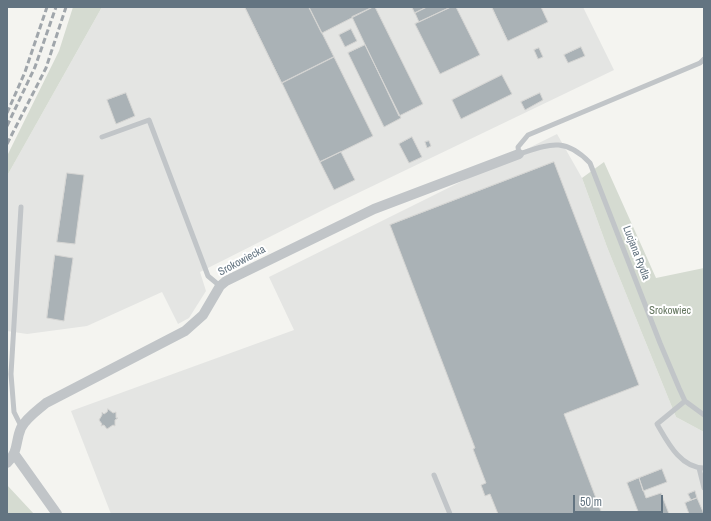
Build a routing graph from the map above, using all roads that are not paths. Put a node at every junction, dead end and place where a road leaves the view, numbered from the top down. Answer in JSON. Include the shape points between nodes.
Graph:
{"nodes":[{"id":1,"x":703,"y":62,"type":"edge"},
{"id":2,"x":102,"y":137,"type":"dead end"},
{"id":3,"x":519,"y":154,"type":"junction"},
{"id":4,"x":21,"y":207,"type":"dead end"},
{"id":5,"x":220,"y":286,"type":"junction"},
{"id":6,"x":685,"y":401,"type":"junction"},
{"id":7,"x":704,"y":415,"type":"edge"},
{"id":8,"x":22,"y":428,"type":"junction"},
{"id":9,"x":15,"y":455,"type":"junction"},
{"id":10,"x":7,"y":463,"type":"edge"},
{"id":11,"x":701,"y":468,"type":"edge"},
{"id":12,"x":434,"y":475,"type":"dead end"},
{"id":13,"x":704,"y":488,"type":"edge"},
{"id":14,"x":57,"y":514,"type":"edge"},
{"id":15,"x":450,"y":514,"type":"edge"}],
"edges":[{"from":1,"to":3,"type":"lane","via":[[528,135],[518,147]]},
{"from":2,"to":5,"type":"lane","via":[[149,120],[208,276]]},
{"from":3,"to":5,"type":"street","name":"Srokowiecka","via":[[374,209]]},
{"from":3,"to":6,"type":"lane","name":"Lucjana Rydla","via":[[551,145],[569,146],[590,163]]},
{"from":4,"to":8,"type":"lane","via":[[11,374],[14,412]]},
{"from":5,"to":8,"type":"street","name":"Srokowiecka","via":[[204,315],[185,331],[46,403]]},
{"from":6,"to":7,"type":"lane"},
{"from":6,"to":11,"type":"lane","via":[[657,424],[669,446],[683,461]]},
{"from":8,"to":9,"type":"street","name":"Srokowiecka"},
{"from":9,"to":10,"type":"street"},
{"from":9,"to":14,"type":"street"},
{"from":11,"to":13,"type":"lane"},
{"from":12,"to":15,"type":"lane"}]}
